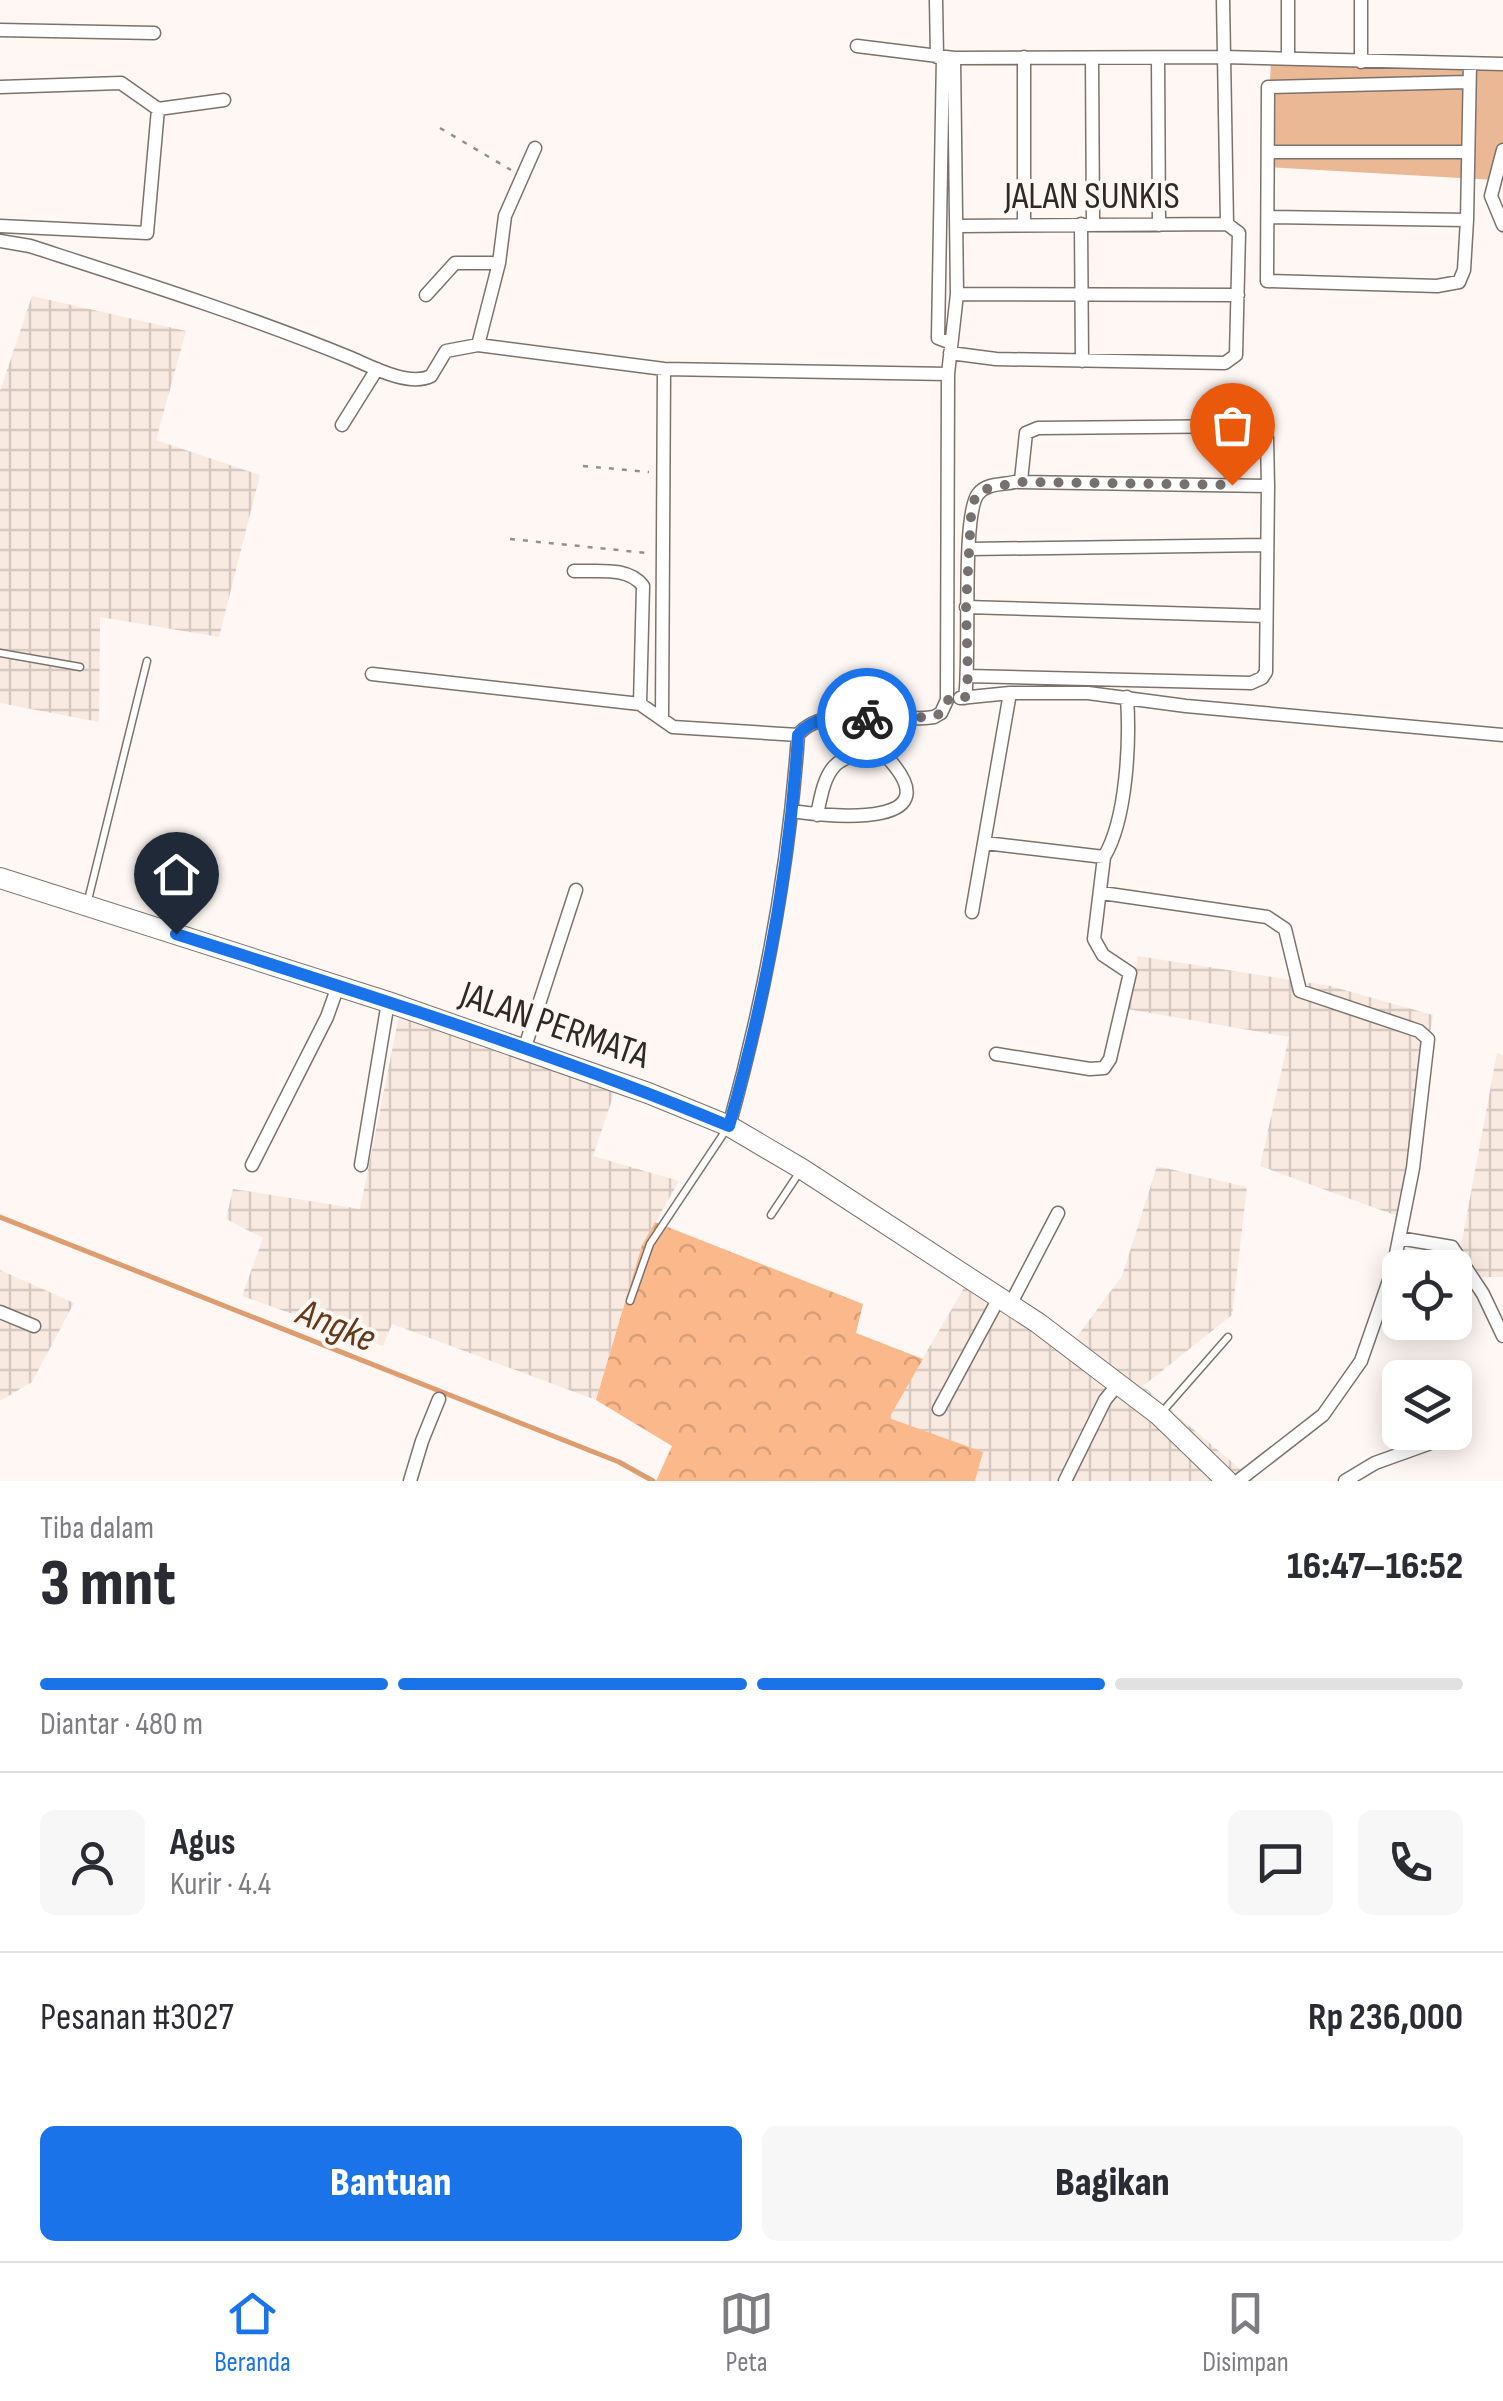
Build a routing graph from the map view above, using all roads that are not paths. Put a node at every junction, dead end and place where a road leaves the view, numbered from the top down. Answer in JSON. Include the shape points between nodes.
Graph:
{"nodes":[{"id":1,"x":936,"y":0,"type":"edge"},
{"id":2,"x":1223,"y":0,"type":"edge"},
{"id":3,"x":1288,"y":0,"type":"edge"},
{"id":4,"x":1361,"y":0,"type":"edge"},
{"id":5,"x":0,"y":30,"type":"edge"},
{"id":6,"x":154,"y":33,"type":"dead end"},
{"id":7,"x":857,"y":46,"type":"dead end"},
{"id":8,"x":945,"y":57,"type":"junction"},
{"id":9,"x":1024,"y":58,"type":"junction"},
{"id":10,"x":1092,"y":58,"type":"junction"},
{"id":11,"x":1158,"y":58,"type":"junction"},
{"id":12,"x":1224,"y":58,"type":"junction"},
{"id":13,"x":1288,"y":60,"type":"junction"},
{"id":14,"x":1361,"y":62,"type":"junction"},
{"id":15,"x":1470,"y":64,"type":"junction"},
{"id":16,"x":1503,"y":64,"type":"edge"},
{"id":17,"x":1467,"y":82,"type":"junction"},
{"id":18,"x":0,"y":87,"type":"edge"},
{"id":19,"x":224,"y":100,"type":"dead end"},
{"id":20,"x":158,"y":110,"type":"junction"},
{"id":21,"x":535,"y":148,"type":"dead end"},
{"id":22,"x":1503,"y":150,"type":"edge"},
{"id":23,"x":1269,"y":152,"type":"junction"},
{"id":24,"x":1468,"y":152,"type":"junction"},
{"id":25,"x":1270,"y":217,"type":"junction"},
{"id":26,"x":1467,"y":220,"type":"junction"},
{"id":27,"x":1087,"y":224,"type":"junction"},
{"id":28,"x":1227,"y":224,"type":"junction"},
{"id":29,"x":1024,"y":225,"type":"junction"},
{"id":30,"x":1158,"y":225,"type":"junction"},
{"id":31,"x":1503,"y":225,"type":"edge"},
{"id":32,"x":0,"y":226,"type":"edge"},
{"id":33,"x":958,"y":226,"type":"junction"},
{"id":34,"x":0,"y":241,"type":"edge"},
{"id":35,"x":958,"y":254,"type":"junction"},
{"id":36,"x":940,"y":255,"type":"junction"},
{"id":37,"x":499,"y":263,"type":"junction"},
{"id":38,"x":1082,"y":292,"type":"junction"},
{"id":39,"x":958,"y":294,"type":"junction"},
{"id":40,"x":426,"y":295,"type":"dead end"},
{"id":41,"x":1238,"y":295,"type":"junction"},
{"id":42,"x":478,"y":346,"type":"junction"},
{"id":43,"x":950,"y":348,"type":"junction"},
{"id":44,"x":1082,"y":361,"type":"junction"},
{"id":45,"x":378,"y":369,"type":"junction"},
{"id":46,"x":664,"y":369,"type":"junction"},
{"id":47,"x":948,"y":374,"type":"junction"},
{"id":48,"x":342,"y":425,"type":"dead end"},
{"id":49,"x":1019,"y":482,"type":"junction"},
{"id":50,"x":1268,"y":486,"type":"junction"},
{"id":51,"x":1266,"y":545,"type":"junction"},
{"id":52,"x":970,"y":548,"type":"junction"},
{"id":53,"x":574,"y":572,"type":"dead end"},
{"id":54,"x":966,"y":607,"type":"junction"},
{"id":55,"x":1266,"y":616,"type":"junction"},
{"id":56,"x":0,"y":653,"type":"edge"},
{"id":57,"x":147,"y":661,"type":"dead end"},
{"id":58,"x":80,"y":666,"type":"dead end"},
{"id":59,"x":372,"y":674,"type":"dead end"},
{"id":60,"x":968,"y":676,"type":"junction"},
{"id":61,"x":1010,"y":693,"type":"junction"},
{"id":62,"x":1127,"y":697,"type":"junction"},
{"id":63,"x":965,"y":698,"type":"junction"},
{"id":64,"x":948,"y":700,"type":"junction"},
{"id":65,"x":640,"y":704,"type":"junction"},
{"id":66,"x":662,"y":718,"type":"junction"},
{"id":67,"x":798,"y":735,"type":"junction"},
{"id":68,"x":1503,"y":735,"type":"edge"},
{"id":69,"x":791,"y":812,"type":"junction"},
{"id":70,"x":817,"y":815,"type":"junction"},
{"id":71,"x":985,"y":843,"type":"junction"},
{"id":72,"x":1104,"y":857,"type":"junction"},
{"id":73,"x":0,"y":878,"type":"edge"},
{"id":74,"x":576,"y":890,"type":"dead end"},
{"id":75,"x":1102,"y":893,"type":"junction"},
{"id":76,"x":86,"y":906,"type":"junction"},
{"id":77,"x":972,"y":912,"type":"dead end"},
{"id":78,"x":338,"y":986,"type":"junction"},
{"id":79,"x":388,"y":1002,"type":"junction"},
{"id":80,"x":524,"y":1050,"type":"junction"},
{"id":81,"x":996,"y":1054,"type":"dead end"},
{"id":82,"x":729,"y":1126,"type":"junction"},
{"id":83,"x":252,"y":1165,"type":"dead end"},
{"id":84,"x":361,"y":1165,"type":"dead end"},
{"id":85,"x":802,"y":1169,"type":"junction"},
{"id":86,"x":1058,"y":1214,"type":"dead end"},
{"id":87,"x":771,"y":1215,"type":"dead end"},
{"id":88,"x":1399,"y":1238,"type":"junction"},
{"id":89,"x":630,"y":1301,"type":"dead end"},
{"id":90,"x":1005,"y":1302,"type":"junction"},
{"id":91,"x":0,"y":1312,"type":"edge"},
{"id":92,"x":34,"y":1326,"type":"dead end"},
{"id":93,"x":1503,"y":1336,"type":"edge"},
{"id":94,"x":1228,"y":1337,"type":"dead end"},
{"id":95,"x":1119,"y":1383,"type":"junction"},
{"id":96,"x":439,"y":1399,"type":"dead end"},
{"id":97,"x":938,"y":1409,"type":"dead end"},
{"id":98,"x":1159,"y":1416,"type":"junction"},
{"id":99,"x":1411,"y":1450,"type":"edge"},
{"id":100,"x":410,"y":1481,"type":"edge"},
{"id":101,"x":1065,"y":1481,"type":"edge"},
{"id":102,"x":1227,"y":1481,"type":"edge"},
{"id":103,"x":1238,"y":1481,"type":"edge"},
{"id":104,"x":1344,"y":1481,"type":"edge"}],
"edges":[{"from":1,"to":8,"type":"street"},
{"from":2,"to":12,"type":"street"},
{"from":3,"to":13,"type":"street"},
{"from":4,"to":14,"type":"street"},
{"from":5,"to":6,"type":"street"},
{"from":7,"to":8,"type":"street"},
{"from":8,"to":9,"type":"street"},
{"from":8,"to":33,"type":"street"},
{"from":8,"to":36,"type":"street"},
{"from":9,"to":10,"type":"street"},
{"from":9,"to":29,"type":"street"},
{"from":10,"to":11,"type":"street"},
{"from":10,"to":27,"type":"street"},
{"from":11,"to":12,"type":"street"},
{"from":11,"to":30,"type":"street"},
{"from":12,"to":13,"type":"street"},
{"from":12,"to":28,"type":"street"},
{"from":13,"to":14,"type":"street"},
{"from":14,"to":15,"type":"street"},
{"from":15,"to":16,"type":"street"},
{"from":15,"to":17,"type":"street"},
{"from":17,"to":23,"type":"street","via":[[1270,86]]},
{"from":17,"to":24,"type":"street"},
{"from":18,"to":20,"type":"street","via":[[121,83]]},
{"from":19,"to":20,"type":"street"},
{"from":20,"to":32,"type":"street","via":[[146,233]]},
{"from":21,"to":37,"type":"street","via":[[505,216]]},
{"from":22,"to":31,"type":"street","via":[[1491,196]]},
{"from":23,"to":24,"type":"street"},
{"from":23,"to":25,"type":"street"},
{"from":24,"to":26,"type":"street"},
{"from":25,"to":26,"type":"street"},
{"from":25,"to":26,"type":"street","via":[[1267,281],[1437,286],[1454,285],[1463,276]]},
{"from":27,"to":29,"type":"street","name":"JALAN SUNKIS"},
{"from":27,"to":30,"type":"street","name":"JALAN SUNKIS"},
{"from":27,"to":38,"type":"street"},
{"from":28,"to":30,"type":"street","name":"JALAN SUNKIS"},
{"from":28,"to":41,"type":"street","via":[[1239,233]]},
{"from":29,"to":33,"type":"street","name":"JALAN SUNKIS"},
{"from":33,"to":35,"type":"street"},
{"from":34,"to":45,"type":"street","via":[[204,302]]},
{"from":35,"to":36,"type":"street"},
{"from":35,"to":39,"type":"street"},
{"from":36,"to":43,"type":"street","via":[[938,338]]},
{"from":37,"to":40,"type":"street","via":[[454,262]]},
{"from":37,"to":42,"type":"street"},
{"from":38,"to":39,"type":"street"},
{"from":38,"to":41,"type":"street"},
{"from":38,"to":44,"type":"street"},
{"from":39,"to":43,"type":"street"},
{"from":41,"to":44,"type":"street","via":[[1232,360]]},
{"from":42,"to":45,"type":"street","via":[[446,352],[426,379]]},
{"from":42,"to":46,"type":"street"},
{"from":43,"to":44,"type":"street","via":[[996,359]]},
{"from":43,"to":47,"type":"street"},
{"from":45,"to":48,"type":"street"},
{"from":46,"to":47,"type":"street"},
{"from":46,"to":66,"type":"street"},
{"from":47,"to":64,"type":"street"},
{"from":49,"to":50,"type":"street"},
{"from":49,"to":50,"type":"street","via":[[1024,437],[1031,430],[1253,426],[1267,438]]},
{"from":49,"to":52,"type":"street","via":[[992,485],[975,497]]},
{"from":50,"to":51,"type":"street"},
{"from":51,"to":52,"type":"street"},
{"from":51,"to":55,"type":"street"},
{"from":52,"to":54,"type":"street"},
{"from":53,"to":65,"type":"street","via":[[626,573],[643,586]]},
{"from":54,"to":55,"type":"street"},
{"from":54,"to":60,"type":"street"},
{"from":55,"to":60,"type":"street","via":[[1266,672],[1251,684]]},
{"from":56,"to":58,"type":"lane"},
{"from":57,"to":76,"type":"lane"},
{"from":59,"to":65,"type":"street"},
{"from":60,"to":63,"type":"street"},
{"from":61,"to":62,"type":"street"},
{"from":61,"to":63,"type":"street"},
{"from":61,"to":71,"type":"street"},
{"from":62,"to":68,"type":"street"},
{"from":62,"to":72,"type":"street","via":[[1120,818]]},
{"from":63,"to":64,"type":"street"},
{"from":64,"to":67,"type":"street","via":[[934,717],[834,718],[813,722]]},
{"from":65,"to":66,"type":"street"},
{"from":66,"to":67,"type":"street","via":[[674,727]]},
{"from":67,"to":69,"type":"street"},
{"from":69,"to":70,"type":"street"},
{"from":69,"to":82,"type":"street","via":[[751,1048]]},
{"from":70,"to":70,"type":"street","via":[[887,812],[905,800],[907,787],[884,754],[842,759],[823,784]]},
{"from":71,"to":72,"type":"street"},
{"from":71,"to":77,"type":"street"},
{"from":72,"to":75,"type":"street"},
{"from":73,"to":76,"type":"main road","name":"JALAN PERMATA"},
{"from":74,"to":80,"type":"street"},
{"from":75,"to":81,"type":"street","via":[[1096,946],[1130,973],[1104,1068]]},
{"from":75,"to":88,"type":"street","via":[[1267,917],[1286,929],[1300,992],[1424,1034],[1429,1045]]},
{"from":76,"to":78,"type":"main road","name":"JALAN PERMATA"},
{"from":78,"to":79,"type":"main road","name":"JALAN PERMATA"},
{"from":78,"to":83,"type":"street"},
{"from":79,"to":80,"type":"main road","name":"JALAN PERMATA"},
{"from":79,"to":84,"type":"street"},
{"from":80,"to":82,"type":"main road","name":"JALAN PERMATA"},
{"from":82,"to":85,"type":"main road","name":"JALAN PERMATA"},
{"from":82,"to":89,"type":"lane","via":[[650,1244]]},
{"from":85,"to":87,"type":"lane"},
{"from":85,"to":90,"type":"main road","name":"JALAN PERMATA"},
{"from":86,"to":90,"type":"street"},
{"from":88,"to":93,"type":"street","via":[[1456,1250]]},
{"from":88,"to":103,"type":"street","via":[[1380,1314],[1342,1391],[1323,1415]]},
{"from":90,"to":95,"type":"main road","name":"JALAN PERMATA"},
{"from":90,"to":97,"type":"street"},
{"from":91,"to":92,"type":"street"},
{"from":94,"to":98,"type":"lane"},
{"from":95,"to":98,"type":"main road","name":"JALAN PERMATA"},
{"from":95,"to":101,"type":"street"},
{"from":96,"to":100,"type":"street"},
{"from":98,"to":102,"type":"main road","name":"JALAN PERMATA"},
{"from":99,"to":104,"type":"street"}]}
